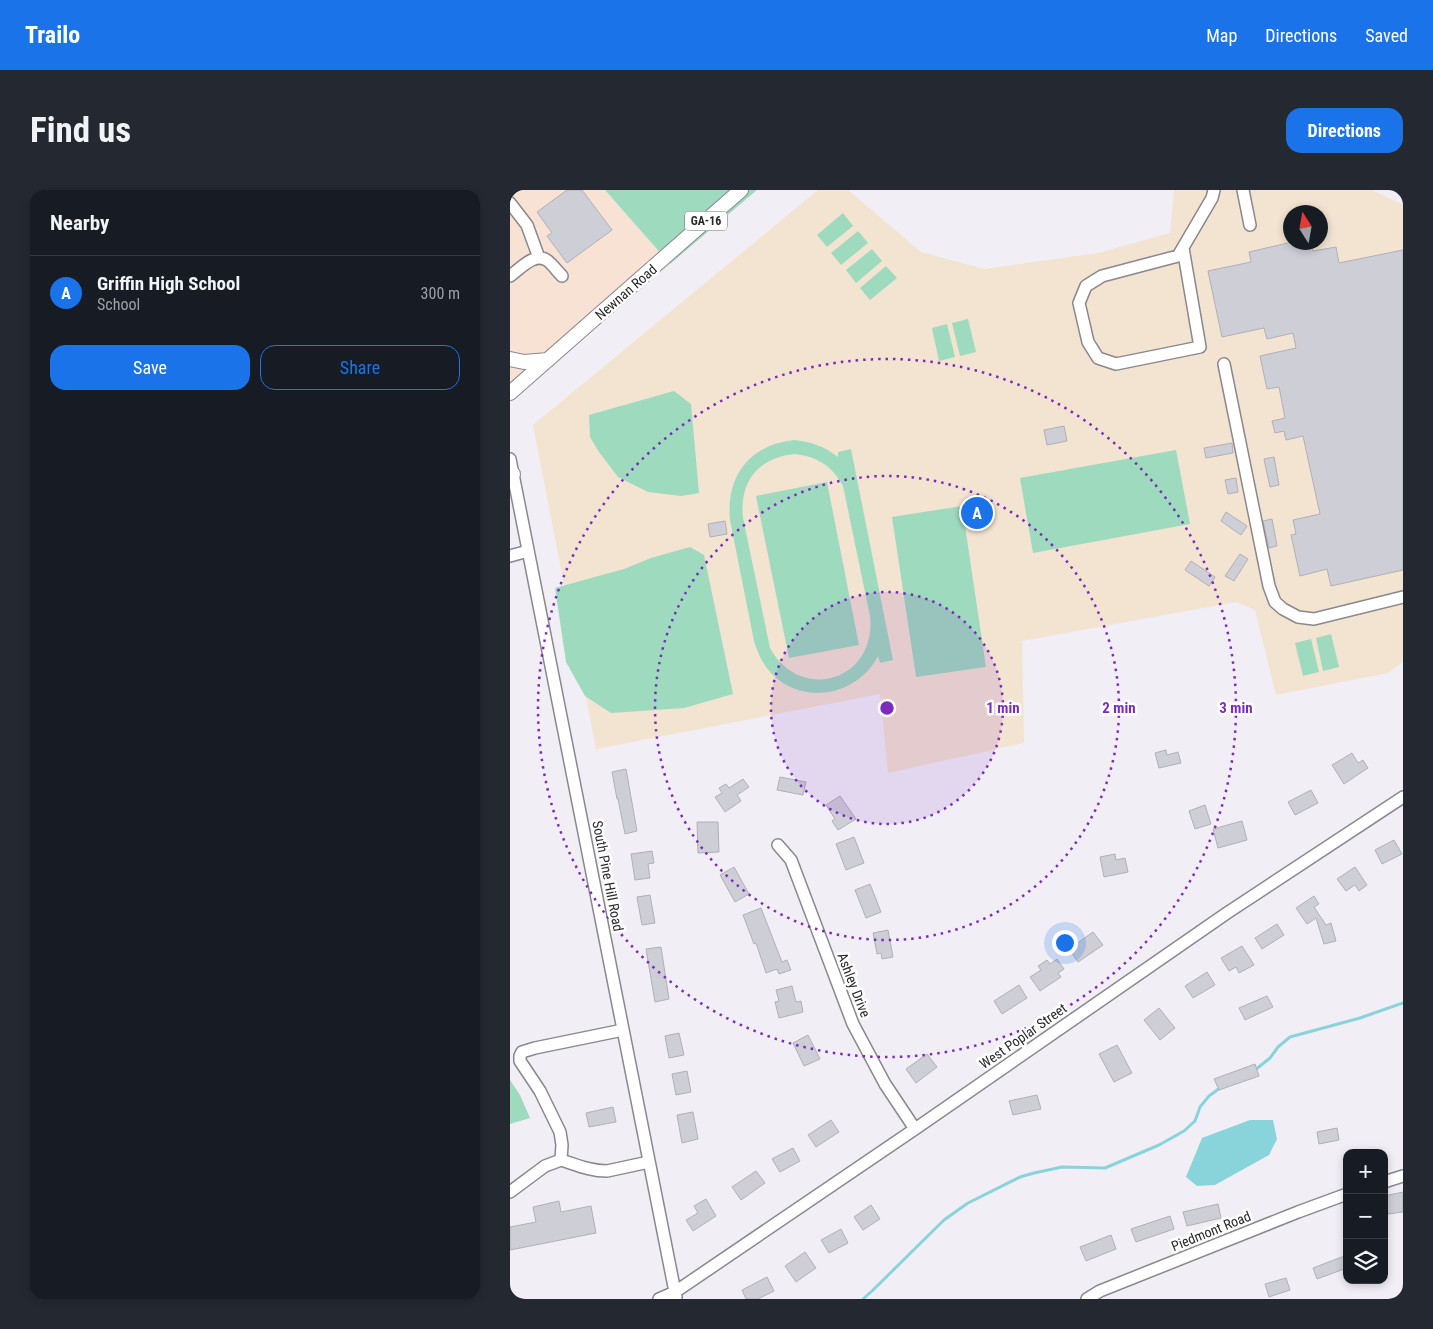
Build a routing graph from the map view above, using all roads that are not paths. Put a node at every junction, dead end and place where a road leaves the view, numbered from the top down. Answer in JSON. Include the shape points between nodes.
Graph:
{"nodes":[{"id":1,"x":741,"y":190,"type":"edge"},
{"id":2,"x":1214,"y":190,"type":"edge"},
{"id":3,"x":1243,"y":190,"type":"edge"},
{"id":4,"x":510,"y":203,"type":"edge"},
{"id":5,"x":1250,"y":225,"type":"dead end"},
{"id":6,"x":1183,"y":248,"type":"junction"},
{"id":7,"x":539,"y":258,"type":"junction"},
{"id":8,"x":510,"y":276,"type":"edge"},
{"id":9,"x":562,"y":276,"type":"dead end"},
{"id":10,"x":510,"y":359,"type":"edge"},
{"id":11,"x":548,"y":360,"type":"junction"},
{"id":12,"x":1224,"y":364,"type":"dead end"},
{"id":13,"x":510,"y":393,"type":"edge"},
{"id":14,"x":510,"y":459,"type":"edge"},
{"id":15,"x":512,"y":472,"type":"edge"},
{"id":16,"x":528,"y":550,"type":"junction"},
{"id":17,"x":510,"y":556,"type":"edge"},
{"id":18,"x":1403,"y":598,"type":"edge"},
{"id":19,"x":1403,"y":797,"type":"edge"},
{"id":20,"x":778,"y":845,"type":"dead end"},
{"id":21,"x":623,"y":1030,"type":"junction"},
{"id":22,"x":915,"y":1129,"type":"junction"},
{"id":23,"x":561,"y":1160,"type":"junction"},
{"id":24,"x":649,"y":1162,"type":"junction"},
{"id":25,"x":1403,"y":1176,"type":"edge"},
{"id":26,"x":1388,"y":1181,"type":"edge"},
{"id":27,"x":510,"y":1192,"type":"edge"},
{"id":28,"x":1343,"y":1195,"type":"edge"},
{"id":29,"x":676,"y":1296,"type":"edge"},
{"id":30,"x":659,"y":1299,"type":"edge"},
{"id":31,"x":1088,"y":1299,"type":"edge"}],
"edges":[{"from":1,"to":11,"type":"main road","name":"Newnan Road","number":"GA-16"},
{"from":2,"to":6,"type":"street"},
{"from":3,"to":5,"type":"street"},
{"from":4,"to":7,"type":"street","via":[[526,226]]},
{"from":6,"to":6,"type":"street","via":[[1178,256],[1102,276],[1086,286],[1079,303],[1088,342],[1098,358],[1116,364],[1200,347]]},
{"from":7,"to":8,"type":"street"},
{"from":7,"to":9,"type":"street","via":[[547,260]]},
{"from":10,"to":11,"type":"main road","via":[[524,362]]},
{"from":11,"to":13,"type":"main road","name":"Newnan Road","number":"GA-16"},
{"from":12,"to":18,"type":"street","via":[[1274,602],[1298,617],[1314,619]]},
{"from":14,"to":15,"type":"street","name":"South Pine Hill Road"},
{"from":15,"to":16,"type":"street","name":"South Pine Hill Road"},
{"from":16,"to":17,"type":"street"},
{"from":16,"to":21,"type":"street","name":"South Pine Hill Road"},
{"from":19,"to":22,"type":"street","name":"West Poplar Street","via":[[1227,913]]},
{"from":20,"to":22,"type":"street","name":"Ashley Drive","via":[[791,860],[853,1024],[885,1084]]},
{"from":21,"to":23,"type":"street","via":[[528,1049],[520,1056],[560,1132]]},
{"from":21,"to":24,"type":"street","name":"South Pine Hill Road"},
{"from":22,"to":29,"type":"street","name":"West Poplar Street"},
{"from":23,"to":24,"type":"street","via":[[600,1171]]},
{"from":23,"to":27,"type":"street","via":[[545,1166]]},
{"from":24,"to":29,"type":"street","name":"South Pine Hill Road"},
{"from":25,"to":26,"type":"street"},
{"from":28,"to":31,"type":"street","name":"Piedmont Road","via":[[1108,1288]]},
{"from":29,"to":30,"type":"street","name":"West Poplar Street"}]}
